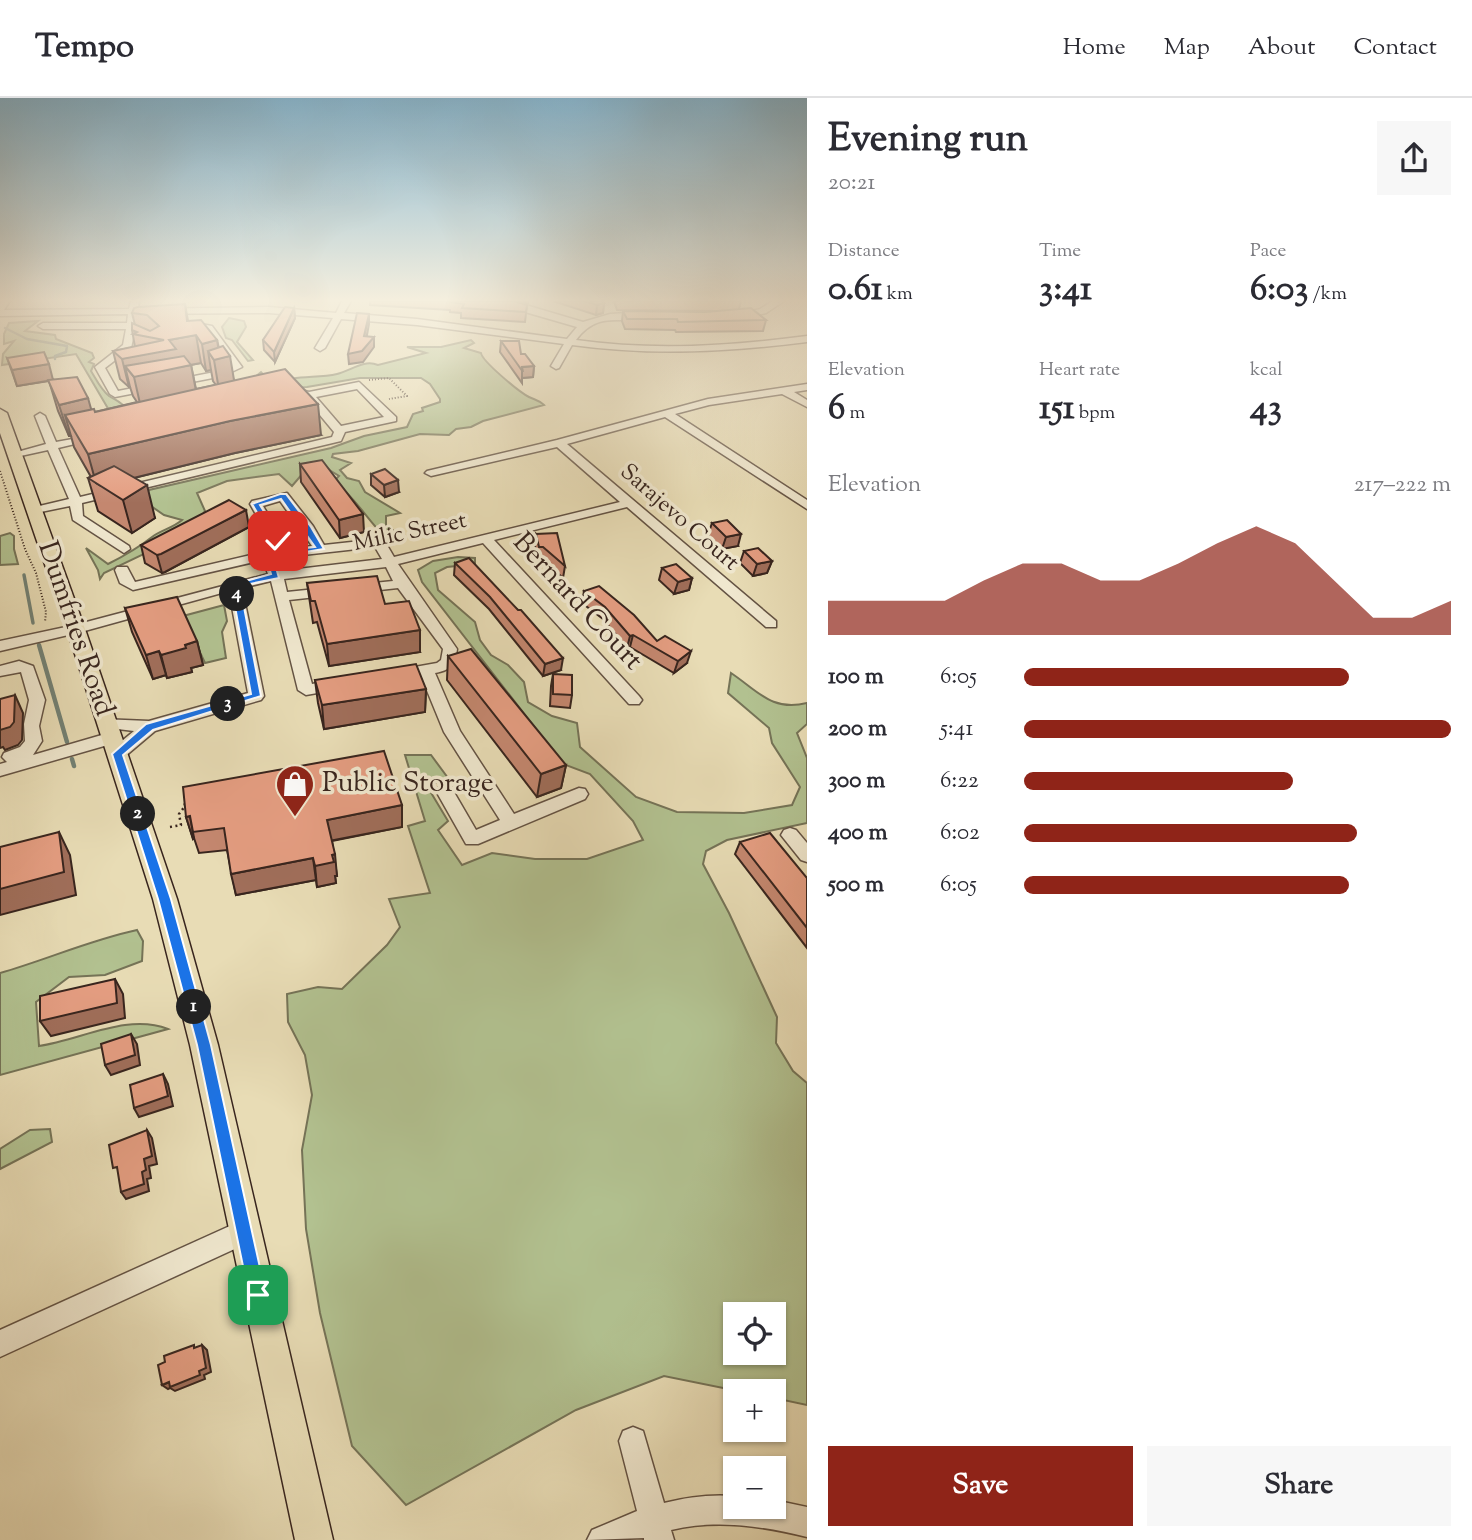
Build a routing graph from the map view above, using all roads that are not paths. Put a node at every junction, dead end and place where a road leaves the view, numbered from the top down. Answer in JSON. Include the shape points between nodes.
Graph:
{"nodes":[{"id":1,"x":101,"y":368,"type":"edge"},
{"id":2,"x":235,"y":368,"type":"edge"},
{"id":3,"x":807,"y":387,"type":"edge"},
{"id":4,"x":783,"y":390,"type":"junction"},
{"id":5,"x":288,"y":392,"type":"edge"},
{"id":6,"x":309,"y":395,"type":"junction"},
{"id":7,"x":807,"y":404,"type":"edge"},
{"id":8,"x":0,"y":413,"type":"edge"},
{"id":9,"x":666,"y":413,"type":"junction"},
{"id":10,"x":40,"y":416,"type":"dead end"},
{"id":11,"x":339,"y":430,"type":"junction"},
{"id":12,"x":106,"y":434,"type":"edge"},
{"id":13,"x":559,"y":443,"type":"junction"},
{"id":14,"x":52,"y":446,"type":"junction"},
{"id":15,"x":16,"y":454,"type":"junction"},
{"id":16,"x":431,"y":473,"type":"dead end"},
{"id":17,"x":76,"y":502,"type":"junction"},
{"id":18,"x":629,"y":503,"type":"junction"},
{"id":19,"x":807,"y":505,"type":"edge"},
{"id":20,"x":35,"y":511,"type":"junction"},
{"id":21,"x":485,"y":538,"type":"junction"},
{"id":22,"x":278,"y":541,"type":"dead end"},
{"id":23,"x":124,"y":549,"type":"dead end"},
{"id":24,"x":320,"y":549,"type":"junction"},
{"id":25,"x":268,"y":555,"type":"junction"},
{"id":26,"x":391,"y":562,"type":"junction"},
{"id":27,"x":122,"y":570,"type":"dead end"},
{"id":28,"x":276,"y":576,"type":"junction"},
{"id":29,"x":402,"y":584,"type":"junction"},
{"id":30,"x":235,"y":585,"type":"junction"},
{"id":31,"x":281,"y":597,"type":"junction"},
{"id":32,"x":771,"y":624,"type":"dead end"},
{"id":33,"x":76,"y":629,"type":"junction"},
{"id":34,"x":0,"y":646,"type":"edge"},
{"id":35,"x":426,"y":670,"type":"junction"},
{"id":36,"x":0,"y":671,"type":"edge"},
{"id":37,"x":386,"y":677,"type":"edge"},
{"id":38,"x":359,"y":681,"type":"edge"},
{"id":39,"x":634,"y":700,"type":"dead end"},
{"id":40,"x":149,"y":727,"type":"junction"},
{"id":41,"x":112,"y":738,"type":"junction"},
{"id":42,"x":0,"y":758,"type":"edge"},
{"id":43,"x":0,"y":770,"type":"edge"},
{"id":44,"x":445,"y":792,"type":"dead end"},
{"id":45,"x":579,"y":794,"type":"dead end"},
{"id":46,"x":511,"y":823,"type":"junction"},
{"id":47,"x":790,"y":835,"type":"dead end"},
{"id":48,"x":807,"y":855,"type":"edge"},
{"id":49,"x":243,"y":1232,"type":"junction"},
{"id":50,"x":0,"y":1343,"type":"edge"},
{"id":51,"x":633,"y":1441,"type":"dead end"},
{"id":52,"x":807,"y":1522,"type":"edge"},
{"id":53,"x":657,"y":1530,"type":"edge"},
{"id":54,"x":314,"y":1540,"type":"edge"},
{"id":55,"x":603,"y":1540,"type":"edge"}],
"edges":[{"from":1,"to":2,"type":"street","via":[[115,394]]},
{"from":3,"to":4,"type":"street"},
{"from":4,"to":7,"type":"street"},
{"from":4,"to":9,"type":"street"},
{"from":5,"to":6,"type":"street"},
{"from":6,"to":11,"type":"street"},
{"from":6,"to":11,"type":"street","via":[[359,385],[392,419]]},
{"from":8,"to":15,"type":"main road","name":"Dumfries Road"},
{"from":9,"to":13,"type":"street"},
{"from":9,"to":19,"type":"street"},
{"from":10,"to":14,"type":"street"},
{"from":11,"to":17,"type":"street","via":[[337,439],[328,444]]},
{"from":12,"to":14,"type":"street"},
{"from":13,"to":16,"type":"street"},
{"from":13,"to":18,"type":"street","name":"Sarajevo Court"},
{"from":14,"to":15,"type":"street"},
{"from":14,"to":17,"type":"street"},
{"from":15,"to":20,"type":"main road","name":"Dumfries Road"},
{"from":17,"to":20,"type":"street"},
{"from":17,"to":23,"type":"street","via":[[79,520]]},
{"from":18,"to":21,"type":"street","name":"Milic Street"},
{"from":18,"to":32,"type":"street","name":"Sarajevo Court"},
{"from":20,"to":33,"type":"main road","name":"Dumfries Road"},
{"from":21,"to":26,"type":"street","name":"Milic Street"},
{"from":21,"to":39,"type":"street","name":"Bernard Court"},
{"from":22,"to":24,"type":"street","via":[[256,504],[283,496]]},
{"from":24,"to":25,"type":"street"},
{"from":24,"to":26,"type":"street","via":[[379,543]]},
{"from":25,"to":27,"type":"street","via":[[133,586]]},
{"from":25,"to":28,"type":"street"},
{"from":26,"to":28,"type":"street","name":"Milic Street"},
{"from":26,"to":29,"type":"street"},
{"from":28,"to":30,"type":"street","name":"Milic Street"},
{"from":28,"to":31,"type":"street"},
{"from":29,"to":31,"type":"street"},
{"from":29,"to":35,"type":"street","via":[[450,649],[448,662]]},
{"from":30,"to":33,"type":"street","name":"Milic Street"},
{"from":30,"to":40,"type":"street","via":[[256,696]]},
{"from":31,"to":38,"type":"street","via":[[306,690]]},
{"from":33,"to":34,"type":"street","name":"Milic Street"},
{"from":33,"to":41,"type":"main road","name":"Dumfries Road"},
{"from":35,"to":37,"type":"street"},
{"from":35,"to":46,"type":"street","via":[[452,732]]},
{"from":36,"to":42,"type":"street","via":[[19,666],[28,669],[37,700],[32,726],[35,740],[27,752]]},
{"from":40,"to":41,"type":"street"},
{"from":40,"to":41,"type":"street"},
{"from":41,"to":43,"type":"street"},
{"from":41,"to":49,"type":"main road","name":"Dumfries Road","via":[[164,899],[204,1045]]},
{"from":44,"to":46,"type":"street","via":[[472,839]]},
{"from":45,"to":46,"type":"street"},
{"from":47,"to":48,"type":"street"},
{"from":49,"to":50,"type":"street"},
{"from":49,"to":54,"type":"main road","name":"Dumfries Road"},
{"from":51,"to":53,"type":"street"},
{"from":52,"to":53,"type":"street","via":[[748,1511],[700,1509]]},
{"from":53,"to":55,"type":"street"}]}
